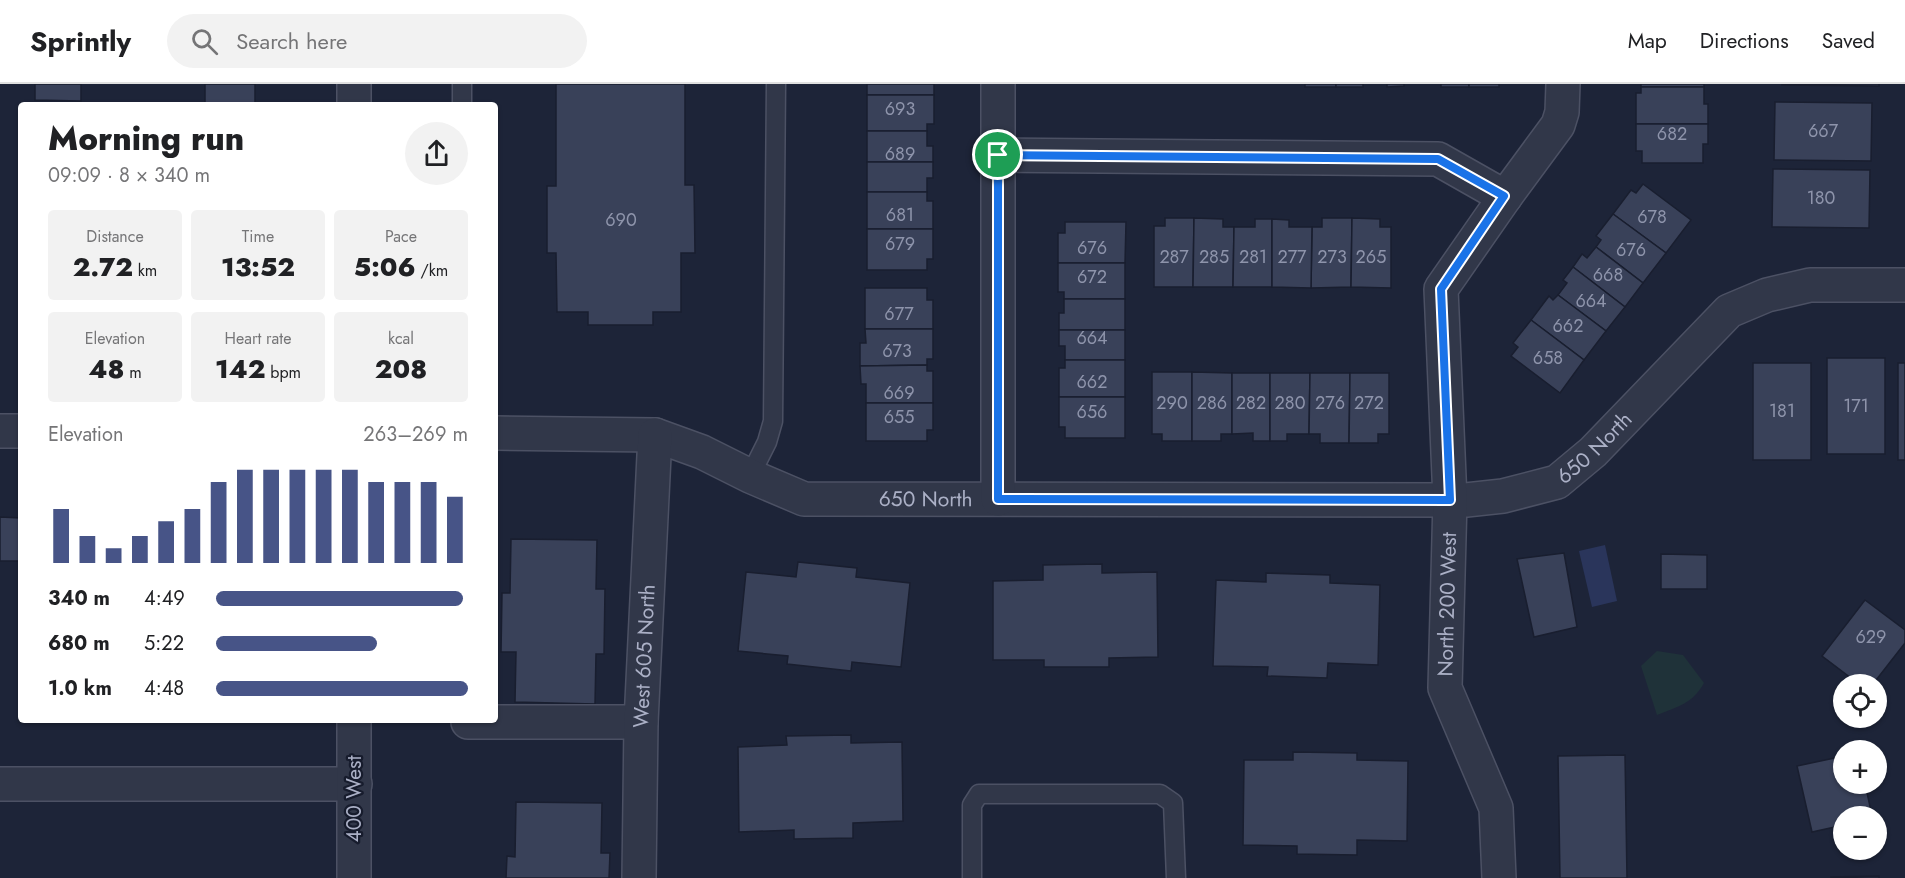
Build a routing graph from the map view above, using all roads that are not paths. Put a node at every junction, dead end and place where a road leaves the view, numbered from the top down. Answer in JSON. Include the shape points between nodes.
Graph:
{"nodes":[{"id":1,"x":354,"y":84,"type":"edge"},
{"id":2,"x":462,"y":84,"type":"edge"},
{"id":3,"x":776,"y":84,"type":"edge"},
{"id":4,"x":998,"y":84,"type":"edge"},
{"id":5,"x":1563,"y":84,"type":"edge"},
{"id":6,"x":354,"y":102,"type":"edge"},
{"id":7,"x":462,"y":102,"type":"edge"},
{"id":8,"x":998,"y":155,"type":"junction"},
{"id":9,"x":1504,"y":196,"type":"junction"},
{"id":10,"x":1905,"y":285,"type":"edge"},
{"id":11,"x":0,"y":431,"type":"edge"},
{"id":12,"x":18,"y":431,"type":"edge"},
{"id":13,"x":498,"y":433,"type":"edge"},
{"id":14,"x":654,"y":435,"type":"junction"},
{"id":15,"x":750,"y":476,"type":"junction"},
{"id":16,"x":998,"y":499,"type":"junction"},
{"id":17,"x":1450,"y":500,"type":"junction"},
{"id":18,"x":498,"y":722,"type":"edge"},
{"id":19,"x":641,"y":722,"type":"junction"},
{"id":20,"x":354,"y":723,"type":"edge"},
{"id":21,"x":0,"y":784,"type":"edge"},
{"id":22,"x":355,"y":784,"type":"junction"},
{"id":23,"x":354,"y":878,"type":"edge"},
{"id":24,"x":639,"y":878,"type":"edge"},
{"id":25,"x":972,"y":878,"type":"edge"},
{"id":26,"x":1176,"y":878,"type":"edge"},
{"id":27,"x":1499,"y":878,"type":"edge"}],
"edges":[{"from":1,"to":6,"type":"street"},
{"from":2,"to":7,"type":"lane"},
{"from":3,"to":15,"type":"lane","via":[[773,421]]},
{"from":4,"to":8,"type":"street"},
{"from":5,"to":9,"type":"street","name":"North 200 West","via":[[1558,125]]},
{"from":8,"to":9,"type":"street","via":[[1438,159]]},
{"from":8,"to":16,"type":"street"},
{"from":9,"to":17,"type":"street","name":"North 200 West","via":[[1441,289]]},
{"from":10,"to":17,"type":"street","name":"650 North","via":[[1810,285],[1767,295],[1729,311],[1593,452],[1557,482],[1503,496]]},
{"from":11,"to":12,"type":"street"},
{"from":13,"to":14,"type":"street","name":"650 North"},
{"from":14,"to":15,"type":"street","name":"650 North","via":[[702,452]]},
{"from":14,"to":19,"type":"street","name":"West 605 North"},
{"from":15,"to":16,"type":"street","name":"650 North","via":[[804,499]]},
{"from":16,"to":17,"type":"street","name":"650 North"},
{"from":17,"to":27,"type":"street","name":"North 200 West","via":[[1445,688],[1496,808]]},
{"from":18,"to":19,"type":"street"},
{"from":19,"to":24,"type":"street","name":"West 605 North"},
{"from":20,"to":22,"type":"street","name":"400 West"},
{"from":21,"to":22,"type":"street"},
{"from":22,"to":23,"type":"street","name":"400 West"},
{"from":25,"to":26,"type":"lane","via":[[972,805],[979,794],[1160,794],[1173,803]]}]}
